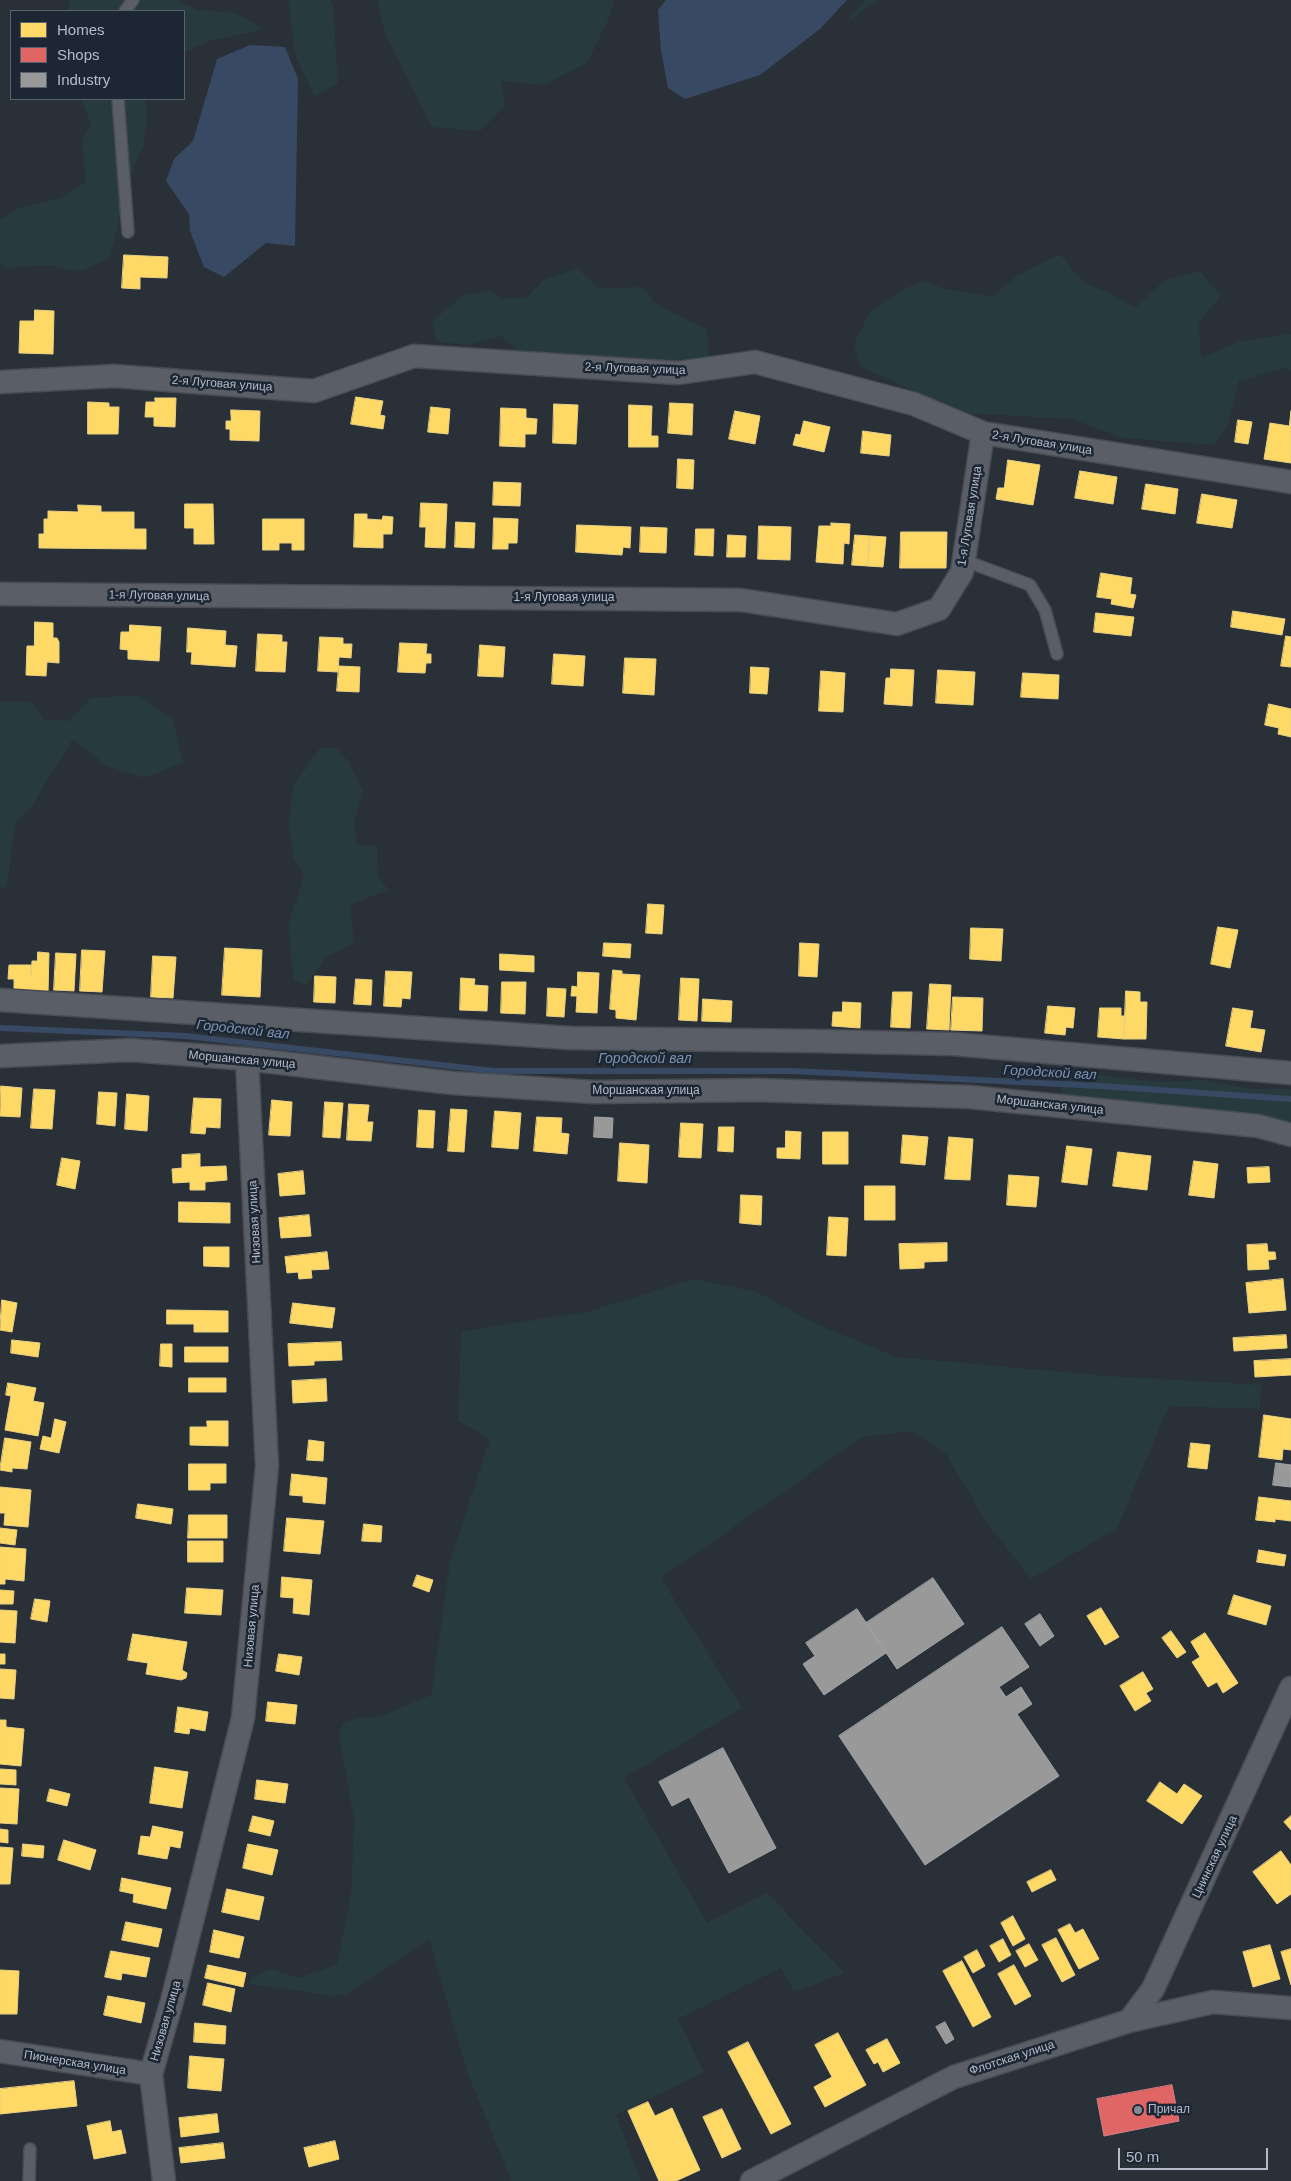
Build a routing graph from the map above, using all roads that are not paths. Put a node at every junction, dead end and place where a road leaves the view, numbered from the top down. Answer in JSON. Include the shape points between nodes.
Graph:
{"nodes":[{"id":1,"x":118,"y":100,"type":"edge"},
{"id":2,"x":128,"y":232,"type":"dead end"},
{"id":3,"x":0,"y":382,"type":"edge"},
{"id":4,"x":983,"y":433,"type":"junction"},
{"id":5,"x":1291,"y":482,"type":"edge"},
{"id":6,"x":963,"y":560,"type":"junction"},
{"id":7,"x":0,"y":594,"type":"edge"},
{"id":8,"x":1057,"y":654,"type":"dead end"},
{"id":9,"x":0,"y":1000,"type":"edge"},
{"id":10,"x":0,"y":1056,"type":"edge"},
{"id":11,"x":246,"y":1059,"type":"junction"},
{"id":12,"x":1291,"y":1073,"type":"edge"},
{"id":13,"x":1291,"y":1135,"type":"edge"},
{"id":14,"x":1291,"y":1688,"type":"edge"},
{"id":15,"x":1291,"y":2008,"type":"edge"},
{"id":16,"x":1129,"y":2021,"type":"junction"},
{"id":17,"x":0,"y":2051,"type":"edge"},
{"id":18,"x":151,"y":2074,"type":"junction"},
{"id":19,"x":30,"y":2149,"type":"dead end"},
{"id":20,"x":29,"y":2181,"type":"edge"},
{"id":21,"x":164,"y":2181,"type":"edge"},
{"id":22,"x":752,"y":2181,"type":"edge"}],
"edges":[{"from":1,"to":2,"type":"lane"},
{"from":3,"to":4,"type":"street","name":"2-я Луговая улица","via":[[114,376],[314,391],[414,356],[678,373],[755,362],[914,404]]},
{"from":4,"to":5,"type":"street","name":"2-я Луговая улица"},
{"from":4,"to":6,"type":"street","name":"1-я Луговая улица"},
{"from":6,"to":7,"type":"street","name":"1-я Луговая улица","via":[[962,572],[940,609],[897,624],[741,600]]},
{"from":6,"to":8,"type":"lane","via":[[1030,585],[1045,610]]},
{"from":9,"to":12,"type":"street","via":[[570,1038],[954,1044]]},
{"from":10,"to":11,"type":"street","name":"Моршанская улица","via":[[130,1050]]},
{"from":11,"to":13,"type":"street","name":"Моршанская улица","via":[[452,1083],[594,1092],[758,1090],[970,1097],[1258,1126]]},
{"from":11,"to":18,"type":"street","name":"Низовая улица","via":[[267,1466],[243,1718]]},
{"from":14,"to":16,"type":"street","name":"Цнинская улица","via":[[1153,1989]]},
{"from":15,"to":16,"type":"street","name":"Флотская улица","via":[[1214,2002]]},
{"from":16,"to":22,"type":"street","name":"Флотская улица","via":[[954,2077]]},
{"from":17,"to":18,"type":"street","name":"Пионерская улица"},
{"from":18,"to":21,"type":"street","name":"Низовая улица"},
{"from":19,"to":20,"type":"lane"}]}
